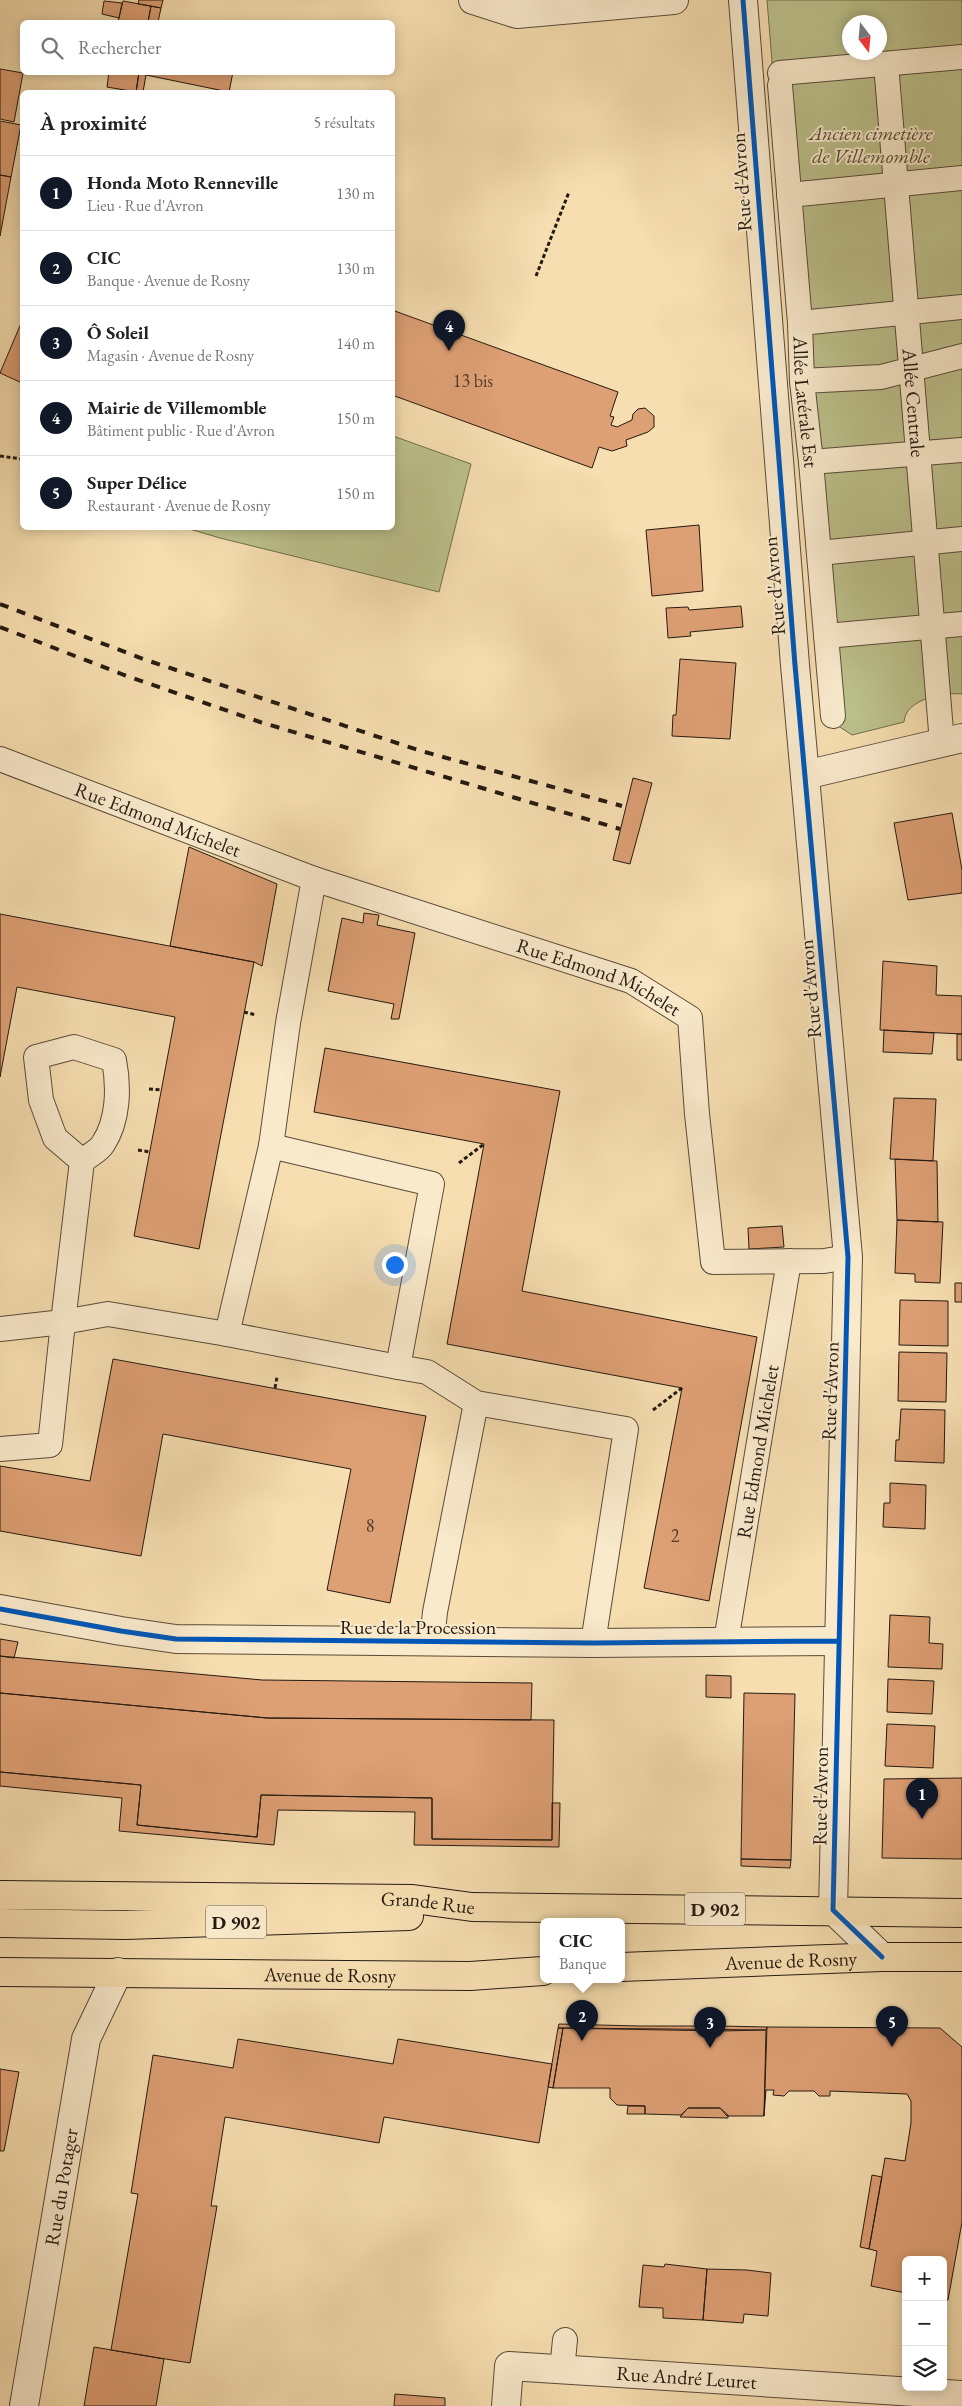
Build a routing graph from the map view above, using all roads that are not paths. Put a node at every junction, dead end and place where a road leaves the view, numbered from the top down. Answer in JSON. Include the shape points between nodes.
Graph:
{"nodes":[{"id":1,"x":473,"y":0,"type":"edge"},
{"id":2,"x":674,"y":0,"type":"edge"},
{"id":3,"x":743,"y":0,"type":"edge"},
{"id":4,"x":962,"y":57,"type":"edge"},
{"id":5,"x":886,"y":64,"type":"junction"},
{"id":6,"x":962,"y":178,"type":"edge"},
{"id":7,"x":895,"y":184,"type":"junction"},
{"id":8,"x":789,"y":195,"type":"junction"},
{"id":9,"x":962,"y":307,"type":"edge"},
{"id":10,"x":907,"y":312,"type":"junction"},
{"id":11,"x":800,"y":323,"type":"junction"},
{"id":12,"x":962,"y":356,"type":"edge"},
{"id":13,"x":912,"y":370,"type":"junction"},
{"id":14,"x":802,"y":380,"type":"junction"},
{"id":15,"x":962,"y":450,"type":"edge"},
{"id":16,"x":918,"y":454,"type":"junction"},
{"id":17,"x":811,"y":462,"type":"junction"},
{"id":18,"x":962,"y":539,"type":"edge"},
{"id":19,"x":926,"y":542,"type":"junction"},
{"id":20,"x":819,"y":552,"type":"junction"},
{"id":21,"x":962,"y":624,"type":"edge"},
{"id":22,"x":933,"y":626,"type":"junction"},
{"id":23,"x":826,"y":636,"type":"junction"},
{"id":24,"x":833,"y":716,"type":"dead end"},
{"id":25,"x":952,"y":740,"type":"edge"},
{"id":26,"x":0,"y":759,"type":"edge"},
{"id":27,"x":805,"y":775,"type":"junction"},
{"id":28,"x":314,"y":879,"type":"junction"},
{"id":29,"x":271,"y":1146,"type":"junction"},
{"id":30,"x":82,"y":1161,"type":"junction"},
{"id":31,"x":848,"y":1257,"type":"junction"},
{"id":32,"x":789,"y":1261,"type":"junction"},
{"id":33,"x":63,"y":1322,"type":"junction"},
{"id":34,"x":0,"y":1329,"type":"edge"},
{"id":35,"x":227,"y":1334,"type":"junction"},
{"id":36,"x":398,"y":1367,"type":"junction"},
{"id":37,"x":476,"y":1403,"type":"junction"},
{"id":38,"x":0,"y":1449,"type":"edge"},
{"id":39,"x":0,"y":1609,"type":"edge"},
{"id":40,"x":726,"y":1641,"type":"junction"},
{"id":41,"x":838,"y":1641,"type":"junction"},
{"id":42,"x":432,"y":1642,"type":"junction"},
{"id":43,"x":593,"y":1643,"type":"junction"},
{"id":44,"x":0,"y":1895,"type":"edge"},
{"id":45,"x":472,"y":1908,"type":"junction"},
{"id":46,"x":833,"y":1910,"type":"junction"},
{"id":47,"x":962,"y":1913,"type":"edge"},
{"id":48,"x":0,"y":1923,"type":"edge"},
{"id":49,"x":882,"y":1957,"type":"junction"},
{"id":50,"x":962,"y":1957,"type":"edge"},
{"id":51,"x":625,"y":1967,"type":"edge"},
{"id":52,"x":540,"y":1971,"type":"edge"},
{"id":53,"x":0,"y":1972,"type":"edge"},
{"id":54,"x":118,"y":1972,"type":"junction"},
{"id":55,"x":565,"y":2340,"type":"dead end"},
{"id":56,"x":562,"y":2370,"type":"junction"},
{"id":57,"x":962,"y":2395,"type":"edge"},
{"id":58,"x":24,"y":2406,"type":"edge"},
{"id":59,"x":506,"y":2406,"type":"edge"}],
"edges":[{"from":1,"to":2,"type":"street","via":[[517,14]]},
{"from":3,"to":27,"type":"street","name":"Rue d'Avron"},
{"from":4,"to":5,"type":"lane"},
{"from":5,"to":7,"type":"lane","name":"Allée Centrale"},
{"from":5,"to":8,"type":"lane","name":"Allée Latérale Est","via":[[780,79]]},
{"from":6,"to":7,"type":"lane"},
{"from":7,"to":8,"type":"lane"},
{"from":7,"to":10,"type":"lane","name":"Allée Centrale"},
{"from":8,"to":11,"type":"lane","name":"Allée Latérale Est"},
{"from":9,"to":10,"type":"lane"},
{"from":10,"to":11,"type":"lane"},
{"from":10,"to":13,"type":"lane","name":"Allée Centrale"},
{"from":11,"to":14,"type":"lane","name":"Allée Latérale Est"},
{"from":12,"to":13,"type":"lane"},
{"from":13,"to":14,"type":"lane","via":[[881,377]]},
{"from":13,"to":16,"type":"lane","name":"Allée Centrale"},
{"from":14,"to":17,"type":"lane","name":"Allée Latérale Est"},
{"from":15,"to":16,"type":"lane"},
{"from":16,"to":17,"type":"lane"},
{"from":16,"to":19,"type":"lane","name":"Allée Centrale"},
{"from":17,"to":20,"type":"lane","name":"Allée Latérale Est"},
{"from":18,"to":19,"type":"lane"},
{"from":19,"to":20,"type":"lane"},
{"from":19,"to":22,"type":"lane","name":"Allée Centrale"},
{"from":20,"to":23,"type":"lane","name":"Allée Latérale Est"},
{"from":21,"to":22,"type":"lane"},
{"from":22,"to":23,"type":"lane"},
{"from":22,"to":25,"type":"lane","name":"Allée Centrale"},
{"from":23,"to":24,"type":"lane","name":"Allée Latérale Est"},
{"from":25,"to":27,"type":"street"},
{"from":26,"to":28,"type":"lane","name":"Rue Edmond Michelet"},
{"from":27,"to":31,"type":"street","name":"Rue d'Avron"},
{"from":28,"to":29,"type":"lane","via":[[288,1023]]},
{"from":28,"to":32,"type":"lane","name":"Rue Edmond Michelet","via":[[631,981],[690,1018],[713,1262]]},
{"from":29,"to":35,"type":"lane"},
{"from":29,"to":36,"type":"lane","via":[[432,1184]]},
{"from":30,"to":30,"type":"lane","via":[[103,1145],[115,1114],[119,1084],[114,1060],[74,1047],[36,1057],[41,1100],[55,1138]]},
{"from":30,"to":33,"type":"lane"},
{"from":31,"to":32,"type":"lane","name":"Rue Edmond Michelet"},
{"from":31,"to":41,"type":"street","name":"Rue d'Avron"},
{"from":32,"to":40,"type":"lane","name":"Rue Edmond Michelet"},
{"from":33,"to":34,"type":"lane"},
{"from":33,"to":35,"type":"lane","via":[[108,1314]]},
{"from":33,"to":38,"type":"lane","via":[[50,1445]]},
{"from":35,"to":36,"type":"lane"},
{"from":36,"to":37,"type":"lane","via":[[427,1372]]},
{"from":37,"to":42,"type":"lane"},
{"from":37,"to":43,"type":"lane","via":[[626,1429]]},
{"from":39,"to":42,"type":"street","name":"Rue de la Procession","via":[[176,1639]]},
{"from":40,"to":41,"type":"street","name":"Rue de la Procession"},
{"from":40,"to":43,"type":"street","name":"Rue de la Procession"},
{"from":41,"to":46,"type":"street","name":"Rue d'Avron"},
{"from":42,"to":43,"type":"street","name":"Rue de la Procession"},
{"from":44,"to":45,"type":"main road","name":"Grande Rue","number":"D 902","via":[[414,1899]]},
{"from":45,"to":46,"type":"main road","number":"D 902"},
{"from":45,"to":48,"type":"main road","name":"Grande Rue","number":"D 902","via":[[402,1917],[125,1925]]},
{"from":46,"to":47,"type":"main road","number":"D 902"},
{"from":46,"to":49,"type":"street"},
{"from":49,"to":50,"type":"main road","name":"Avenue de Rosny"},
{"from":49,"to":51,"type":"main road","name":"Avenue de Rosny"},
{"from":52,"to":54,"type":"main road","name":"Avenue de Rosny","via":[[470,1976]]},
{"from":53,"to":54,"type":"main road"},
{"from":54,"to":58,"type":"street","name":"Rue du Potager","via":[[86,2039]]},
{"from":55,"to":56,"type":"lane"},
{"from":56,"to":57,"type":"street","name":"Rue André Leuret"},
{"from":56,"to":59,"type":"street","name":"Rue André Leuret","via":[[509,2366]]}]}
